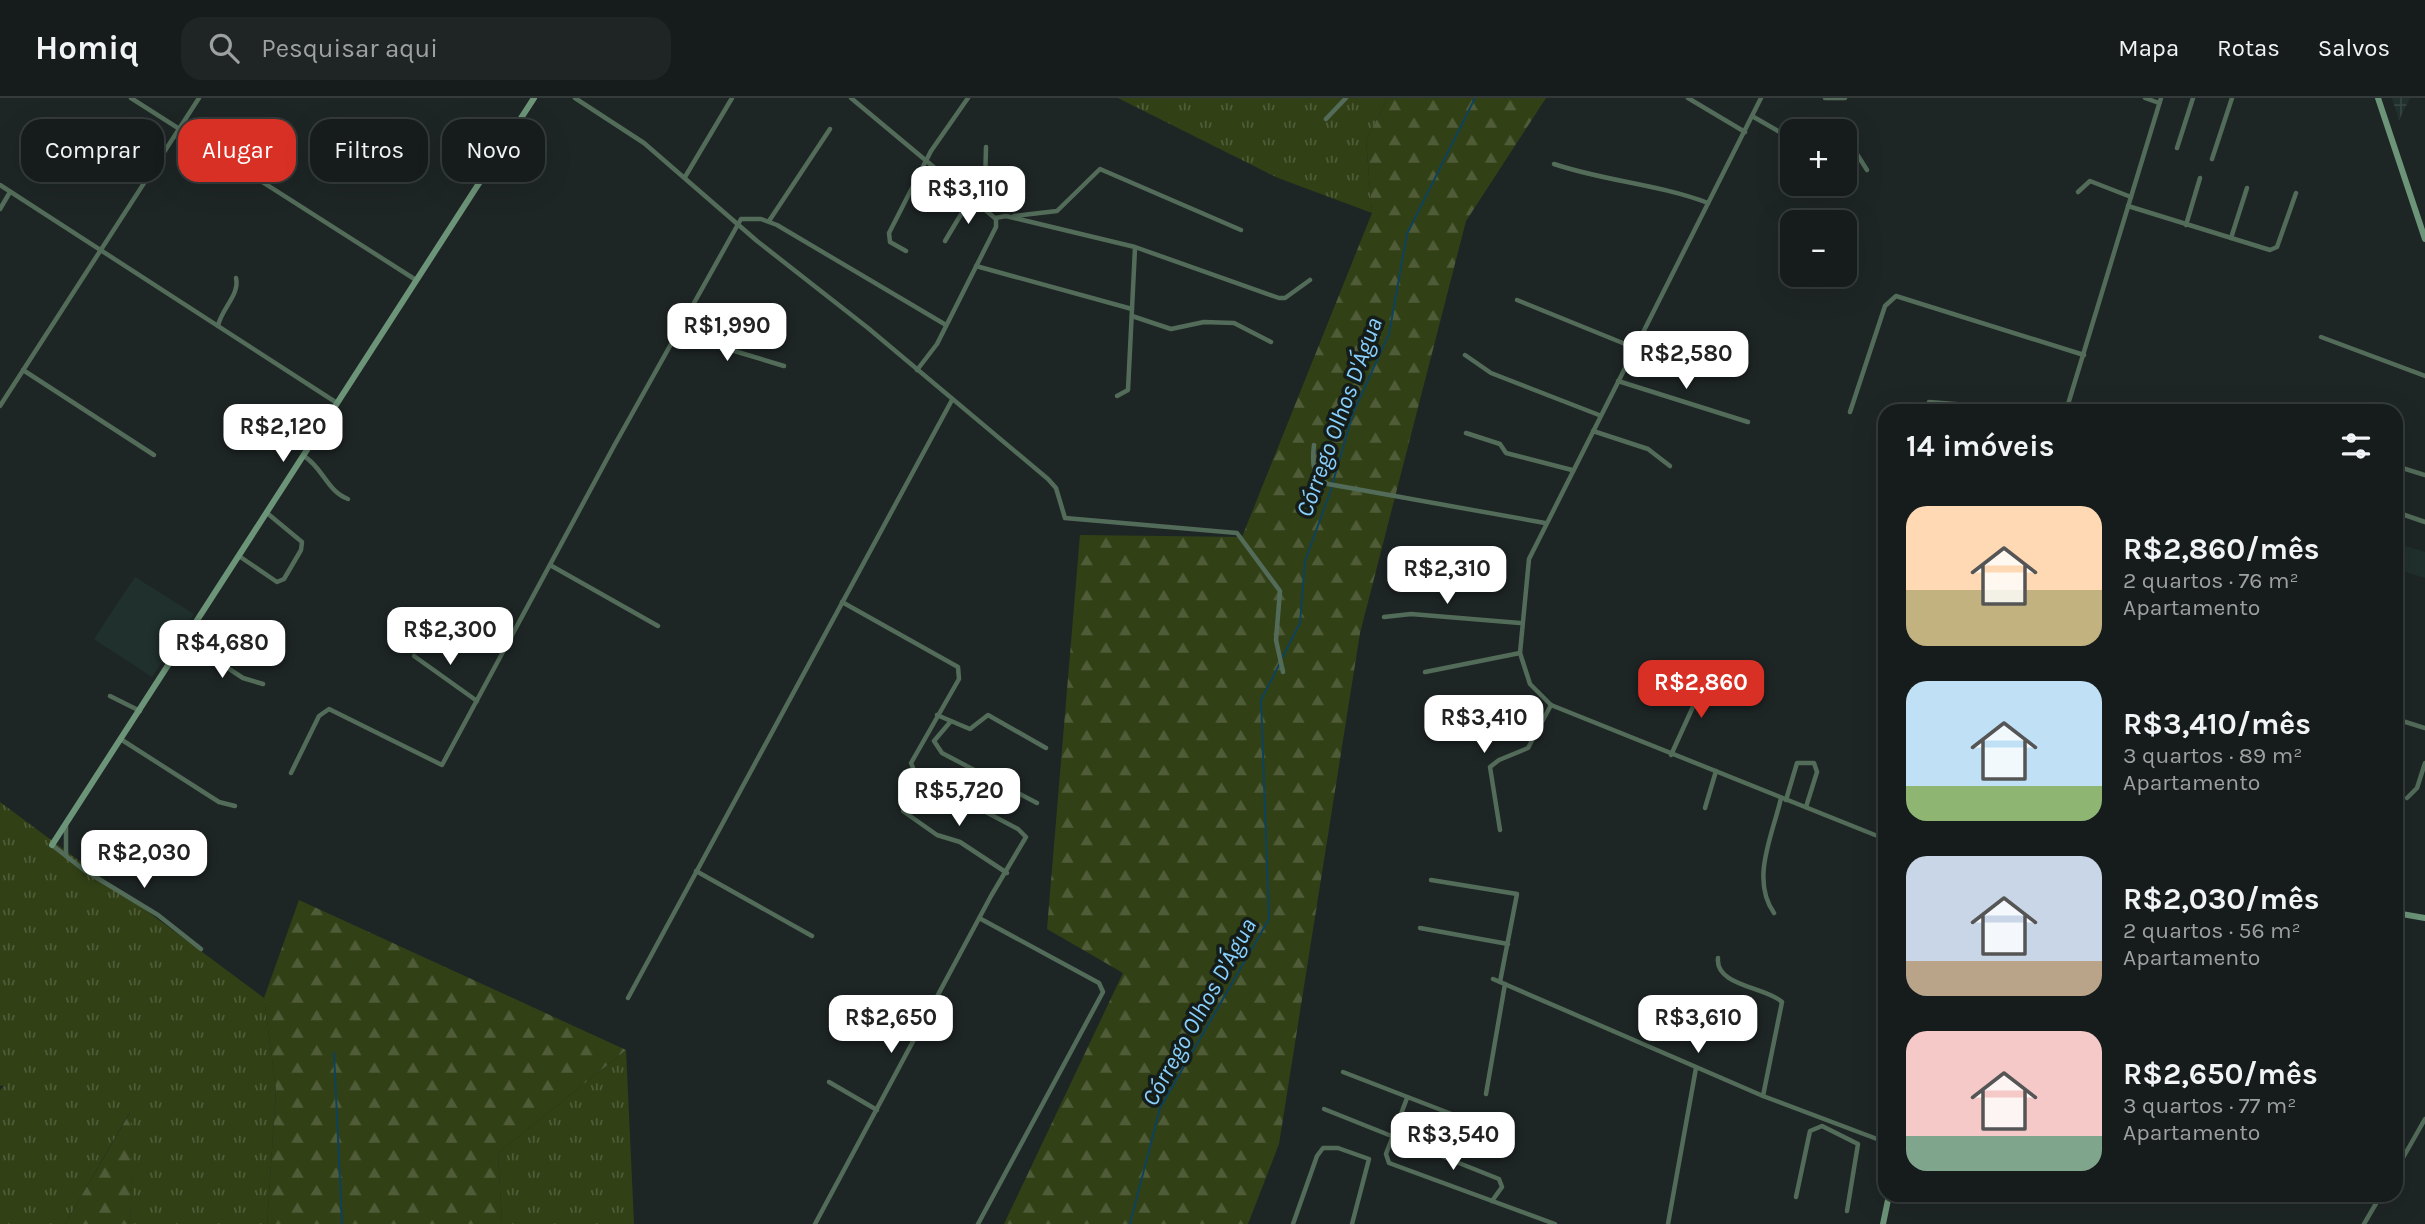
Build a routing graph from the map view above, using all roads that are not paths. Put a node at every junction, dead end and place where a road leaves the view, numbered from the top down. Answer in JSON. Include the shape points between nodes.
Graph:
{"nodes":[{"id":1,"x":131,"y":98,"type":"edge"},
{"id":2,"x":199,"y":98,"type":"edge"},
{"id":3,"x":534,"y":98,"type":"edge"},
{"id":4,"x":575,"y":98,"type":"edge"},
{"id":5,"x":732,"y":98,"type":"edge"},
{"id":6,"x":968,"y":98,"type":"edge"},
{"id":7,"x":1346,"y":98,"type":"edge"},
{"id":8,"x":1688,"y":98,"type":"edge"},
{"id":9,"x":1761,"y":98,"type":"edge"},
{"id":10,"x":1825,"y":98,"type":"edge"},
{"id":11,"x":1844,"y":98,"type":"edge"},
{"id":12,"x":2145,"y":98,"type":"edge"},
{"id":13,"x":2193,"y":98,"type":"edge"},
{"id":14,"x":2232,"y":98,"type":"edge"},
{"id":15,"x":2378,"y":98,"type":"edge"},
{"id":16,"x":854,"y":99,"type":"edge"},
{"id":17,"x":2160,"y":100,"type":"edge"},
{"id":18,"x":1752,"y":116,"type":"junction"},
{"id":19,"x":185,"y":119,"type":"edge"},
{"id":20,"x":1326,"y":119,"type":"dead end"},
{"id":21,"x":178,"y":128,"type":"edge"},
{"id":22,"x":830,"y":129,"type":"dead end"},
{"id":23,"x":178,"y":131,"type":"edge"},
{"id":24,"x":1745,"y":132,"type":"junction"},
{"id":25,"x":1780,"y":132,"type":"edge"},
{"id":26,"x":986,"y":148,"type":"dead end"},
{"id":27,"x":2177,"y":148,"type":"dead end"},
{"id":28,"x":1857,"y":154,"type":"edge"},
{"id":29,"x":2212,"y":159,"type":"dead end"},
{"id":30,"x":926,"y":161,"type":"junction"},
{"id":31,"x":1554,"y":164,"type":"dead end"},
{"id":32,"x":1867,"y":170,"type":"dead end"},
{"id":33,"x":685,"y":177,"type":"junction"},
{"id":34,"x":2200,"y":178,"type":"dead end"},
{"id":35,"x":262,"y":182,"type":"edge"},
{"id":36,"x":0,"y":185,"type":"edge"},
{"id":37,"x":2247,"y":188,"type":"dead end"},
{"id":38,"x":10,"y":192,"type":"junction"},
{"id":39,"x":2078,"y":192,"type":"dead end"},
{"id":40,"x":2296,"y":193,"type":"dead end"},
{"id":41,"x":2131,"y":197,"type":"junction"},
{"id":42,"x":972,"y":199,"type":"junction"},
{"id":43,"x":1707,"y":203,"type":"junction"},
{"id":44,"x":2128,"y":206,"type":"junction"},
{"id":45,"x":0,"y":209,"type":"edge"},
{"id":46,"x":1006,"y":216,"type":"junction"},
{"id":47,"x":995,"y":218,"type":"junction"},
{"id":48,"x":769,"y":221,"type":"junction"},
{"id":49,"x":738,"y":224,"type":"junction"},
{"id":50,"x":2186,"y":225,"type":"junction"},
{"id":51,"x":1241,"y":230,"type":"dead end"},
{"id":52,"x":2231,"y":239,"type":"junction"},
{"id":53,"x":2425,"y":239,"type":"edge"},
{"id":54,"x":945,"y":241,"type":"dead end"},
{"id":55,"x":1135,"y":247,"type":"junction"},
{"id":56,"x":101,"y":250,"type":"junction"},
{"id":57,"x":906,"y":251,"type":"dead end"},
{"id":58,"x":976,"y":267,"type":"junction"},
{"id":59,"x":236,"y":278,"type":"dead end"},
{"id":60,"x":1310,"y":280,"type":"dead end"},
{"id":61,"x":417,"y":281,"type":"junction"},
{"id":62,"x":1517,"y":300,"type":"dead end"},
{"id":63,"x":1132,"y":309,"type":"junction"},
{"id":64,"x":1132,"y":316,"type":"junction"},
{"id":65,"x":946,"y":325,"type":"junction"},
{"id":66,"x":218,"y":326,"type":"junction"},
{"id":67,"x":680,"y":326,"type":"junction"},
{"id":68,"x":2321,"y":337,"type":"dead end"},
{"id":69,"x":1271,"y":342,"type":"dead end"},
{"id":70,"x":1635,"y":348,"type":"junction"},
{"id":71,"x":1465,"y":355,"type":"dead end"},
{"id":72,"x":2084,"y":355,"type":"junction"},
{"id":73,"x":784,"y":366,"type":"dead end"},
{"id":74,"x":23,"y":370,"type":"junction"},
{"id":75,"x":917,"y":370,"type":"junction"},
{"id":76,"x":2425,"y":376,"type":"edge"},
{"id":77,"x":1618,"y":381,"type":"junction"},
{"id":78,"x":1117,"y":396,"type":"dead end"},
{"id":79,"x":952,"y":400,"type":"junction"},
{"id":80,"x":1929,"y":402,"type":"dead end"},
{"id":81,"x":338,"y":403,"type":"junction"},
{"id":82,"x":1955,"y":404,"type":"edge"},
{"id":83,"x":2068,"y":404,"type":"edge"},
{"id":84,"x":0,"y":406,"type":"edge"},
{"id":85,"x":1850,"y":412,"type":"dead end"},
{"id":86,"x":1599,"y":415,"type":"junction"},
{"id":87,"x":1748,"y":422,"type":"dead end"},
{"id":88,"x":1592,"y":431,"type":"junction"},
{"id":89,"x":1466,"y":433,"type":"dead end"},
{"id":90,"x":1314,"y":445,"type":"dead end"},
{"id":91,"x":155,"y":456,"type":"dead end"},
{"id":92,"x":304,"y":456,"type":"junction"},
{"id":93,"x":1670,"y":466,"type":"dead end"},
{"id":94,"x":2403,"y":468,"type":"edge"},
{"id":95,"x":1572,"y":470,"type":"junction"},
{"id":96,"x":2425,"y":475,"type":"edge"},
{"id":97,"x":348,"y":499,"type":"dead end"},
{"id":98,"x":267,"y":513,"type":"junction"},
{"id":99,"x":2403,"y":514,"type":"edge"},
{"id":100,"x":2425,"y":522,"type":"edge"},
{"id":101,"x":1545,"y":523,"type":"junction"},
{"id":102,"x":239,"y":556,"type":"junction"},
{"id":103,"x":550,"y":565,"type":"junction"},
{"id":104,"x":842,"y":602,"type":"junction"},
{"id":105,"x":1384,"y":617,"type":"dead end"},
{"id":106,"x":1520,"y":623,"type":"junction"},
{"id":107,"x":659,"y":626,"type":"dead end"},
{"id":108,"x":185,"y":640,"type":"junction"},
{"id":109,"x":1520,"y":653,"type":"junction"},
{"id":110,"x":414,"y":656,"type":"dead end"},
{"id":111,"x":1283,"y":672,"type":"dead end"},
{"id":112,"x":1425,"y":672,"type":"dead end"},
{"id":113,"x":1707,"y":676,"type":"dead end"},
{"id":114,"x":263,"y":684,"type":"dead end"},
{"id":115,"x":110,"y":696,"type":"dead end"},
{"id":116,"x":477,"y":701,"type":"junction"},
{"id":117,"x":1551,"y":705,"type":"junction"},
{"id":118,"x":140,"y":711,"type":"junction"},
{"id":119,"x":937,"y":715,"type":"junction"},
{"id":120,"x":951,"y":721,"type":"junction"},
{"id":121,"x":2403,"y":721,"type":"edge"},
{"id":122,"x":2425,"y":728,"type":"edge"},
{"id":123,"x":122,"y":740,"type":"junction"},
{"id":124,"x":1046,"y":748,"type":"dead end"},
{"id":125,"x":1671,"y":755,"type":"junction"},
{"id":126,"x":2425,"y":764,"type":"edge"},
{"id":127,"x":1716,"y":771,"type":"junction"},
{"id":128,"x":291,"y":773,"type":"dead end"},
{"id":129,"x":2407,"y":798,"type":"dead end"},
{"id":130,"x":1784,"y":799,"type":"junction"},
{"id":131,"x":1037,"y":803,"type":"dead end"},
{"id":132,"x":235,"y":806,"type":"dead end"},
{"id":133,"x":1806,"y":807,"type":"junction"},
{"id":134,"x":1705,"y":808,"type":"dead end"},
{"id":135,"x":903,"y":811,"type":"dead end"},
{"id":136,"x":66,"y":826,"type":"junction"},
{"id":137,"x":1500,"y":830,"type":"dead end"},
{"id":138,"x":1878,"y":836,"type":"edge"},
{"id":139,"x":52,"y":845,"type":"joint"},
{"id":140,"x":66,"y":857,"type":"junction"},
{"id":141,"x":696,"y":871,"type":"junction"},
{"id":142,"x":1007,"y":873,"type":"junction"},
{"id":143,"x":1431,"y":880,"type":"dead end"},
{"id":144,"x":1774,"y":913,"type":"dead end"},
{"id":145,"x":2403,"y":914,"type":"edge"},
{"id":146,"x":2425,"y":918,"type":"edge"},
{"id":147,"x":981,"y":919,"type":"junction"},
{"id":148,"x":1420,"y":928,"type":"dead end"},
{"id":149,"x":812,"y":936,"type":"dead end"},
{"id":150,"x":1508,"y":944,"type":"junction"},
{"id":151,"x":201,"y":949,"type":"dead end"},
{"id":152,"x":1718,"y":958,"type":"dead end"},
{"id":153,"x":1493,"y":979,"type":"dead end"},
{"id":154,"x":1503,"y":983,"type":"junction"},
{"id":155,"x":628,"y":998,"type":"dead end"},
{"id":156,"x":1696,"y":1068,"type":"junction"},
{"id":157,"x":1343,"y":1072,"type":"dead end"},
{"id":158,"x":829,"y":1082,"type":"dead end"},
{"id":159,"x":1486,"y":1094,"type":"dead end"},
{"id":160,"x":1763,"y":1096,"type":"junction"},
{"id":161,"x":1407,"y":1098,"type":"junction"},
{"id":162,"x":1324,"y":1109,"type":"dead end"},
{"id":163,"x":877,"y":1110,"type":"junction"},
{"id":164,"x":2425,"y":1119,"type":"edge"},
{"id":165,"x":1839,"y":1124,"type":"junction"},
{"id":166,"x":1498,"y":1132,"type":"dead end"},
{"id":167,"x":1836,"y":1132,"type":"junction"},
{"id":168,"x":1393,"y":1137,"type":"junction"},
{"id":169,"x":1878,"y":1139,"type":"edge"},
{"id":170,"x":2403,"y":1158,"type":"edge"},
{"id":171,"x":1796,"y":1197,"type":"dead end"},
{"id":172,"x":1492,"y":1201,"type":"junction"},
{"id":173,"x":1888,"y":1202,"type":"edge"},
{"id":174,"x":2377,"y":1202,"type":"edge"},
{"id":175,"x":1847,"y":1212,"type":"dead end"},
{"id":176,"x":815,"y":1224,"type":"edge"},
{"id":177,"x":978,"y":1224,"type":"edge"},
{"id":178,"x":1293,"y":1224,"type":"edge"},
{"id":179,"x":1352,"y":1224,"type":"edge"},
{"id":180,"x":1555,"y":1224,"type":"edge"},
{"id":181,"x":1668,"y":1224,"type":"edge"},
{"id":182,"x":1883,"y":1224,"type":"edge"},
{"id":183,"x":2364,"y":1224,"type":"edge"}],
"edges":[{"from":1,"to":21,"type":"street"},
{"from":2,"to":19,"type":"street"},
{"from":3,"to":61,"type":"street"},
{"from":4,"to":33,"type":"street","via":[[644,143]]},
{"from":5,"to":33,"type":"street"},
{"from":6,"to":30,"type":"street"},
{"from":7,"to":20,"type":"street"},
{"from":8,"to":24,"type":"street"},
{"from":9,"to":18,"type":"street"},
{"from":10,"to":11,"type":"street"},
{"from":12,"to":17,"type":"street"},
{"from":13,"to":27,"type":"street"},
{"from":14,"to":29,"type":"street"},
{"from":15,"to":53,"type":"street"},
{"from":16,"to":30,"type":"street"},
{"from":17,"to":41,"type":"street"},
{"from":18,"to":24,"type":"street"},
{"from":18,"to":25,"type":"street"},
{"from":22,"to":48,"type":"street"},
{"from":23,"to":56,"type":"street"},
{"from":24,"to":43,"type":"street"},
{"from":26,"to":42,"type":"street","via":[[987,180]]},
{"from":28,"to":32,"type":"street"},
{"from":30,"to":42,"type":"street"},
{"from":30,"to":57,"type":"street","via":[[888,235],[890,242]]},
{"from":31,"to":43,"type":"street","via":[[1636,181]]},
{"from":33,"to":49,"type":"street"},
{"from":34,"to":50,"type":"street"},
{"from":35,"to":61,"type":"street"},
{"from":36,"to":38,"type":"street"},
{"from":37,"to":52,"type":"street"},
{"from":38,"to":45,"type":"street"},
{"from":38,"to":56,"type":"street"},
{"from":39,"to":41,"type":"street","via":[[2090,181]]},
{"from":40,"to":52,"type":"street","via":[[2274,250]]},
{"from":41,"to":44,"type":"street"},
{"from":42,"to":47,"type":"street"},
{"from":42,"to":54,"type":"street"},
{"from":43,"to":70,"type":"street"},
{"from":44,"to":50,"type":"street"},
{"from":44,"to":72,"type":"street"},
{"from":46,"to":47,"type":"street"},
{"from":46,"to":51,"type":"street","via":[[1052,214],[1100,169]]},
{"from":46,"to":55,"type":"street"},
{"from":47,"to":58,"type":"street","via":[[996,227]]},
{"from":48,"to":49,"type":"street","via":[[747,218]]},
{"from":48,"to":65,"type":"street"},
{"from":49,"to":67,"type":"street"},
{"from":49,"to":75,"type":"street"},
{"from":50,"to":52,"type":"street"},
{"from":55,"to":60,"type":"street","via":[[1279,298]]},
{"from":55,"to":63,"type":"street"},
{"from":56,"to":66,"type":"street"},
{"from":56,"to":74,"type":"street"},
{"from":58,"to":63,"type":"street"},
{"from":58,"to":65,"type":"street"},
{"from":59,"to":66,"type":"street","via":[[237,287]]},
{"from":61,"to":81,"type":"street"},
{"from":62,"to":70,"type":"street"},
{"from":63,"to":64,"type":"street"},
{"from":64,"to":69,"type":"street","via":[[1171,329],[1213,321],[1234,323]]},
{"from":64,"to":78,"type":"street","via":[[1128,390]]},
{"from":65,"to":75,"type":"street"},
{"from":66,"to":81,"type":"street"},
{"from":67,"to":73,"type":"street","via":[[720,347]]},
{"from":67,"to":103,"type":"street"},
{"from":68,"to":76,"type":"street"},
{"from":70,"to":77,"type":"street"},
{"from":71,"to":86,"type":"street","via":[[1490,373]]},
{"from":72,"to":83,"type":"street"},
{"from":72,"to":85,"type":"street","via":[[1896,296],[1885,306]]},
{"from":74,"to":84,"type":"street"},
{"from":74,"to":91,"type":"street"},
{"from":75,"to":79,"type":"street"},
{"from":77,"to":86,"type":"street"},
{"from":77,"to":87,"type":"street"},
{"from":79,"to":104,"type":"street"},
{"from":79,"to":111,"type":"street","via":[[1048,479],[1068,520],[1237,533],[1280,591],[1276,640]]},
{"from":80,"to":82,"type":"street"},
{"from":81,"to":92,"type":"street"},
{"from":86,"to":88,"type":"street"},
{"from":88,"to":93,"type":"street","via":[[1648,449]]},
{"from":88,"to":95,"type":"street"},
{"from":89,"to":95,"type":"street","via":[[1500,444],[1506,453]]},
{"from":90,"to":101,"type":"street","via":[[1314,469],[1328,484]]},
{"from":92,"to":97,"type":"street","via":[[318,467],[333,490]]},
{"from":92,"to":98,"type":"street"},
{"from":94,"to":96,"type":"street"},
{"from":95,"to":101,"type":"street"},
{"from":98,"to":102,"type":"street"},
{"from":98,"to":102,"type":"street","via":[[302,541],[284,579],[276,582]]},
{"from":99,"to":100,"type":"street"},
{"from":101,"to":106,"type":"street","via":[[1529,559],[1527,604]]},
{"from":102,"to":108,"type":"street"},
{"from":103,"to":107,"type":"street"},
{"from":103,"to":116,"type":"street"},
{"from":104,"to":119,"type":"street","via":[[958,667],[960,676]]},
{"from":104,"to":141,"type":"street"},
{"from":105,"to":106,"type":"street","via":[[1412,614]]},
{"from":106,"to":109,"type":"street"},
{"from":108,"to":114,"type":"street","via":[[243,678]]},
{"from":108,"to":118,"type":"street"},
{"from":109,"to":112,"type":"street"},
{"from":109,"to":117,"type":"street","via":[[1530,684]]},
{"from":110,"to":116,"type":"street"},
{"from":113,"to":125,"type":"street"},
{"from":115,"to":118,"type":"street"},
{"from":116,"to":128,"type":"street","via":[[442,765],[329,709],[319,716]]},
{"from":117,"to":125,"type":"street"},
{"from":117,"to":137,"type":"street","via":[[1528,748],[1490,767]]},
{"from":118,"to":123,"type":"street"},
{"from":119,"to":120,"type":"street"},
{"from":119,"to":142,"type":"street","via":[[911,770],[1024,834],[1024,843]]},
{"from":120,"to":124,"type":"street","via":[[970,729],[988,715]]},
{"from":120,"to":131,"type":"street","via":[[938,734],[935,746]]},
{"from":121,"to":122,"type":"street"},
{"from":123,"to":132,"type":"street","via":[[219,802]]},
{"from":123,"to":136,"type":"street"},
{"from":125,"to":127,"type":"street"},
{"from":126,"to":129,"type":"street","via":[[2417,788]]},
{"from":127,"to":130,"type":"street"},
{"from":127,"to":134,"type":"street"},
{"from":130,"to":133,"type":"street"},
{"from":130,"to":133,"type":"street","via":[[1795,766],[1802,761],[1814,763],[1817,772]]},
{"from":130,"to":144,"type":"street","via":[[1773,821],[1763,882]]},
{"from":133,"to":138,"type":"street"},
{"from":135,"to":142,"type":"street"},
{"from":136,"to":139,"type":"street"},
{"from":136,"to":140,"type":"street"},
{"from":139,"to":140,"type":"street"},
{"from":140,"to":151,"type":"street","via":[[143,904]]},
{"from":141,"to":149,"type":"street"},
{"from":141,"to":155,"type":"street"},
{"from":142,"to":147,"type":"street"},
{"from":143,"to":150,"type":"street","via":[[1517,894]]},
{"from":145,"to":146,"type":"street"},
{"from":147,"to":163,"type":"street"},
{"from":147,"to":177,"type":"street","via":[[1099,983],[1103,992]]},
{"from":148,"to":150,"type":"street"},
{"from":150,"to":154,"type":"street"},
{"from":152,"to":160,"type":"street","via":[[1725,975],[1782,1002]]},
{"from":153,"to":154,"type":"street"},
{"from":154,"to":156,"type":"street"},
{"from":154,"to":159,"type":"street"},
{"from":156,"to":160,"type":"street"},
{"from":156,"to":181,"type":"street"},
{"from":157,"to":161,"type":"street"},
{"from":158,"to":163,"type":"street"},
{"from":160,"to":165,"type":"street"},
{"from":161,"to":166,"type":"street"},
{"from":161,"to":168,"type":"street"},
{"from":162,"to":168,"type":"street"},
{"from":163,"to":176,"type":"street"},
{"from":164,"to":170,"type":"street"},
{"from":165,"to":167,"type":"street"},
{"from":165,"to":169,"type":"street"},
{"from":167,"to":171,"type":"street","via":[[1822,1126],[1811,1130]]},
{"from":167,"to":175,"type":"street","via":[[1853,1139],[1860,1149]]},
{"from":168,"to":172,"type":"street","via":[[1386,1155],[1389,1163]]},
{"from":168,"to":172,"type":"street","via":[[1499,1179],[1502,1187]]},
{"from":172,"to":180,"type":"street"},
{"from":173,"to":182,"type":"street"},
{"from":174,"to":183,"type":"street"},
{"from":178,"to":179,"type":"street","via":[[1317,1156],[1322,1148],[1331,1146],[1369,1159]]}]}
